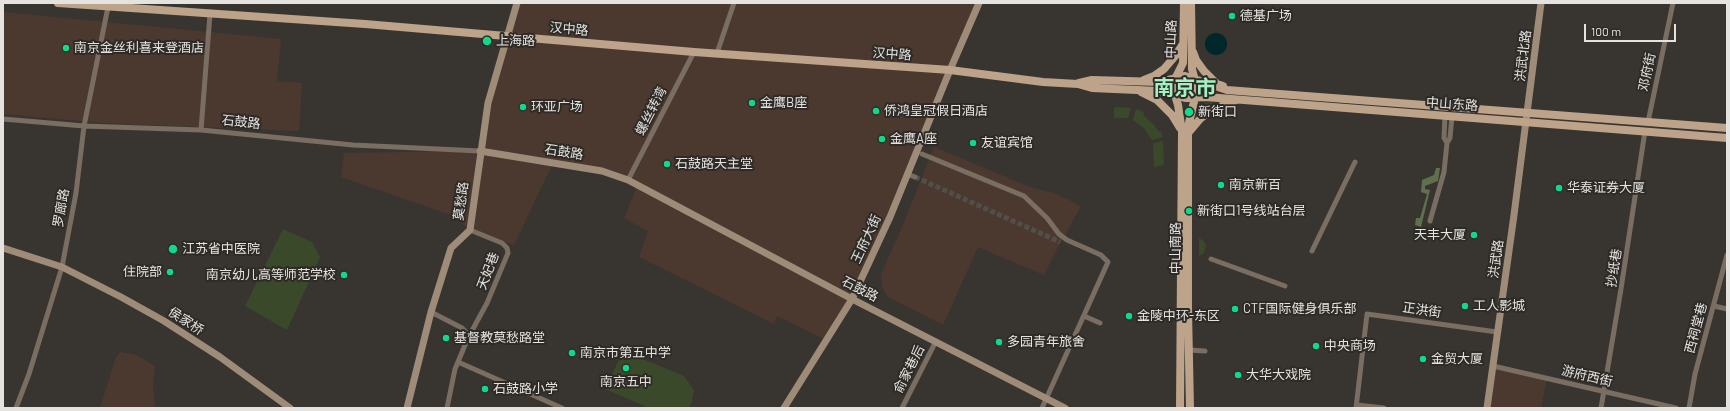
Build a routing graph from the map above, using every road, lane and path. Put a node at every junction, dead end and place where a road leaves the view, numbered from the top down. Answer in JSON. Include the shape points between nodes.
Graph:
{"nodes":[{"id":1,"x":58,"y":3,"type":"edge"},
{"id":2,"x":517,"y":3,"type":"edge"},
{"id":3,"x":734,"y":3,"type":"edge"},
{"id":4,"x":980,"y":3,"type":"edge"},
{"id":5,"x":1184,"y":3,"type":"edge"},
{"id":6,"x":1191,"y":3,"type":"edge"},
{"id":7,"x":1541,"y":3,"type":"edge"},
{"id":8,"x":1673,"y":3,"type":"edge"},
{"id":9,"x":108,"y":5,"type":"edge"},
{"id":10,"x":210,"y":14,"type":"junction"},
{"id":11,"x":508,"y":36,"type":"junction"},
{"id":12,"x":1187,"y":43,"type":"junction"},
{"id":13,"x":694,"y":52,"type":"junction"},
{"id":14,"x":717,"y":53,"type":"junction"},
{"id":15,"x":950,"y":70,"type":"junction"},
{"id":16,"x":1185,"y":76,"type":"joint"},
{"id":17,"x":1175,"y":79,"type":"junction"},
{"id":18,"x":1195,"y":79,"type":"junction"},
{"id":19,"x":1134,"y":86,"type":"junction"},
{"id":20,"x":1197,"y":89,"type":"joint"},
{"id":21,"x":1239,"y":95,"type":"junction"},
{"id":22,"x":1176,"y":96,"type":"junction"},
{"id":23,"x":1195,"y":97,"type":"junction"},
{"id":24,"x":1528,"y":112,"type":"junction"},
{"id":25,"x":1449,"y":116,"type":"junction"},
{"id":26,"x":3,"y":119,"type":"edge"},
{"id":27,"x":1526,"y":122,"type":"junction"},
{"id":28,"x":1648,"y":122,"type":"junction"},
{"id":29,"x":84,"y":126,"type":"junction"},
{"id":30,"x":1727,"y":128,"type":"edge"},
{"id":31,"x":201,"y":130,"type":"junction"},
{"id":32,"x":1645,"y":131,"type":"junction"},
{"id":33,"x":1185,"y":132,"type":"junction"},
{"id":34,"x":1727,"y":138,"type":"edge"},
{"id":35,"x":480,"y":151,"type":"junction"},
{"id":36,"x":922,"y":154,"type":"dead end"},
{"id":37,"x":1355,"y":162,"type":"dead end"},
{"id":38,"x":907,"y":174,"type":"junction"},
{"id":39,"x":915,"y":177,"type":"tunnel mouth"},
{"id":40,"x":628,"y":180,"type":"junction"},
{"id":41,"x":1430,"y":220,"type":"dead end"},
{"id":42,"x":470,"y":230,"type":"junction"},
{"id":43,"x":3,"y":248,"type":"edge"},
{"id":44,"x":1312,"y":251,"type":"dead end"},
{"id":45,"x":1727,"y":254,"type":"edge"},
{"id":46,"x":1211,"y":259,"type":"dead end"},
{"id":47,"x":62,"y":267,"type":"junction"},
{"id":48,"x":1285,"y":286,"type":"dead end"},
{"id":49,"x":852,"y":298,"type":"junction"},
{"id":50,"x":1714,"y":306,"type":"junction"},
{"id":51,"x":1727,"y":309,"type":"edge"},
{"id":52,"x":431,"y":312,"type":"junction"},
{"id":53,"x":1084,"y":316,"type":"junction"},
{"id":54,"x":1100,"y":323,"type":"dead end"},
{"id":55,"x":1497,"y":332,"type":"junction"},
{"id":56,"x":468,"y":338,"type":"junction"},
{"id":57,"x":936,"y":341,"type":"junction"},
{"id":58,"x":1189,"y":350,"type":"junction"},
{"id":59,"x":1204,"y":350,"type":"dead end"},
{"id":60,"x":458,"y":362,"type":"junction"},
{"id":61,"x":1492,"y":366,"type":"junction"},
{"id":62,"x":1605,"y":391,"type":"junction"},
{"id":63,"x":1046,"y":398,"type":"junction"},
{"id":64,"x":1357,"y":406,"type":"edge"},
{"id":65,"x":788,"y":407,"type":"edge"},
{"id":66,"x":16,"y":408,"type":"edge"},
{"id":67,"x":290,"y":408,"type":"edge"},
{"id":68,"x":407,"y":408,"type":"edge"},
{"id":69,"x":447,"y":408,"type":"edge"},
{"id":70,"x":562,"y":408,"type":"edge"},
{"id":71,"x":902,"y":408,"type":"edge"},
{"id":72,"x":1042,"y":408,"type":"edge"},
{"id":73,"x":1065,"y":408,"type":"edge"},
{"id":74,"x":1180,"y":408,"type":"edge"},
{"id":75,"x":1190,"y":408,"type":"edge"},
{"id":76,"x":1384,"y":408,"type":"edge"},
{"id":77,"x":1487,"y":408,"type":"edge"},
{"id":78,"x":1601,"y":408,"type":"edge"},
{"id":79,"x":1676,"y":408,"type":"edge"},
{"id":80,"x":1688,"y":408,"type":"edge"}],
"edges":[{"from":1,"to":9,"type":"main road","name":"汉中路"},
{"from":2,"to":11,"type":"street"},
{"from":3,"to":14,"type":"street"},
{"from":4,"to":15,"type":"street","name":"王府大街"},
{"from":5,"to":12,"type":"main road","name":"中山路"},
{"from":6,"to":12,"type":"main road","name":"中山路"},
{"from":7,"to":24,"type":"street","name":"洪武北路"},
{"from":8,"to":28,"type":"street","name":"邓府街"},
{"from":9,"to":10,"type":"main road","name":"汉中路"},
{"from":9,"to":29,"type":"street","name":"罗廊路"},
{"from":10,"to":11,"type":"main road","name":"汉中路"},
{"from":10,"to":31,"type":"street"},
{"from":11,"to":13,"type":"main road","name":"汉中路"},
{"from":11,"to":35,"type":"street","name":"莫愁路","via":[[488,102]]},
{"from":12,"to":17,"type":"main road","name":"中山路","via":[[1183,63]]},
{"from":12,"to":18,"type":"main road","name":"中山路"},
{"from":12,"to":19,"type":"main road","via":[[1158,73]]},
{"from":12,"to":21,"type":"main road","via":[[1204,71],[1217,84]]},
{"from":13,"to":14,"type":"main road","name":"汉中路"},
{"from":13,"to":40,"type":"street","name":"螺丝转湾"},
{"from":14,"to":15,"type":"main road","name":"汉中路"},
{"from":15,"to":19,"type":"main road","name":"汉中路","via":[[1043,82],[1078,84],[1092,80]]},
{"from":15,"to":38,"type":"street","name":"王府大街"},
{"from":16,"to":17,"type":"main road","name":"汉中路"},
{"from":16,"to":18,"type":"main road","name":"中山东路"},
{"from":17,"to":19,"type":"main road","name":"汉中路"},
{"from":17,"to":22,"type":"main road","name":"中山路","via":[[1173,88]]},
{"from":18,"to":20,"type":"main road","name":"中山路"},
{"from":18,"to":21,"type":"main road","name":"中山东路"},
{"from":19,"to":22,"type":"main road","name":"汉中路"},
{"from":19,"to":33,"type":"main road","via":[[1158,100]]},
{"from":20,"to":23,"type":"main road","name":"中山南路"},
{"from":21,"to":23,"type":"main road","name":"中山东路"},
{"from":21,"to":24,"type":"main road","name":"中山东路"},
{"from":21,"to":25,"type":"main road","name":"中山东路"},
{"from":21,"to":33,"type":"main road","via":[[1210,111]]},
{"from":22,"to":23,"type":"main road","name":"中山东路"},
{"from":22,"to":33,"type":"main road","name":"中山南路"},
{"from":23,"to":33,"type":"main road","name":"中山南路"},
{"from":24,"to":27,"type":"street","name":"洪武路"},
{"from":24,"to":28,"type":"main road","name":"中山东路"},
{"from":25,"to":27,"type":"main road","name":"中山东路"},
{"from":25,"to":41,"type":"street","via":[[1444,138],[1447,143],[1444,172]]},
{"from":26,"to":29,"type":"street","name":"石鼓路"},
{"from":27,"to":32,"type":"main road","name":"中山东路"},
{"from":27,"to":55,"type":"street","name":"洪武路"},
{"from":28,"to":30,"type":"main road","name":"中山东路"},
{"from":29,"to":31,"type":"street","name":"石鼓路"},
{"from":29,"to":47,"type":"street","name":"罗廊路","via":[[76,193]]},
{"from":31,"to":35,"type":"street","name":"石鼓路","via":[[353,145]]},
{"from":32,"to":34,"type":"main road","name":"中山东路"},
{"from":32,"to":62,"type":"street","name":"抄纸巷"},
{"from":33,"to":58,"type":"main road","name":"中山南路"},
{"from":33,"to":74,"type":"main road","name":"中山南路"},
{"from":35,"to":40,"type":"street","name":"石鼓路","via":[[602,171]]},
{"from":35,"to":42,"type":"street","name":"莫愁路"},
{"from":36,"to":53,"type":"street","via":[[1024,196],[1047,218],[1059,234],[1101,255],[1108,262]]},
{"from":37,"to":44,"type":"street"},
{"from":38,"to":39,"type":"street"},
{"from":38,"to":49,"type":"street","name":"王府大街"},
{"from":40,"to":49,"type":"street","name":"石鼓路"},
{"from":42,"to":52,"type":"street","name":"莫愁路","via":[[451,248]]},
{"from":42,"to":56,"type":"street","name":"天妃巷","via":[[502,243],[508,253],[487,303]]},
{"from":43,"to":47,"type":"street","name":"侯家桥"},
{"from":45,"to":50,"type":"street","name":"西祠堂巷"},
{"from":46,"to":48,"type":"street"},
{"from":47,"to":66,"type":"street","name":"罗廊路","via":[[30,374]]},
{"from":47,"to":67,"type":"street","name":"侯家桥","via":[[164,320]]},
{"from":49,"to":57,"type":"street","name":"石鼓路"},
{"from":49,"to":65,"type":"street","name":"王府大街"},
{"from":50,"to":51,"type":"street"},
{"from":50,"to":80,"type":"street","name":"西祠堂巷"},
{"from":52,"to":56,"type":"street","via":[[462,328]]},
{"from":52,"to":68,"type":"street","name":"莫愁路"},
{"from":53,"to":54,"type":"street"},
{"from":53,"to":63,"type":"street"},
{"from":55,"to":61,"type":"street","name":"洪武路"},
{"from":55,"to":64,"type":"street","name":"正洪街","via":[[1367,314]]},
{"from":56,"to":60,"type":"street"},
{"from":57,"to":63,"type":"street","name":"石鼓路"},
{"from":57,"to":71,"type":"street","name":"俞家巷后"},
{"from":58,"to":59,"type":"street"},
{"from":58,"to":75,"type":"main road","name":"中山南路"},
{"from":60,"to":69,"type":"street","via":[[451,382]]},
{"from":60,"to":70,"type":"street"},
{"from":61,"to":62,"type":"street","name":"游府西街"},
{"from":61,"to":77,"type":"street","name":"洪武路"},
{"from":62,"to":78,"type":"street","name":"抄纸巷"},
{"from":62,"to":79,"type":"street","name":"游府西街"},
{"from":63,"to":72,"type":"street"},
{"from":63,"to":73,"type":"street","name":"石鼓路"},
{"from":64,"to":76,"type":"street"}]}
